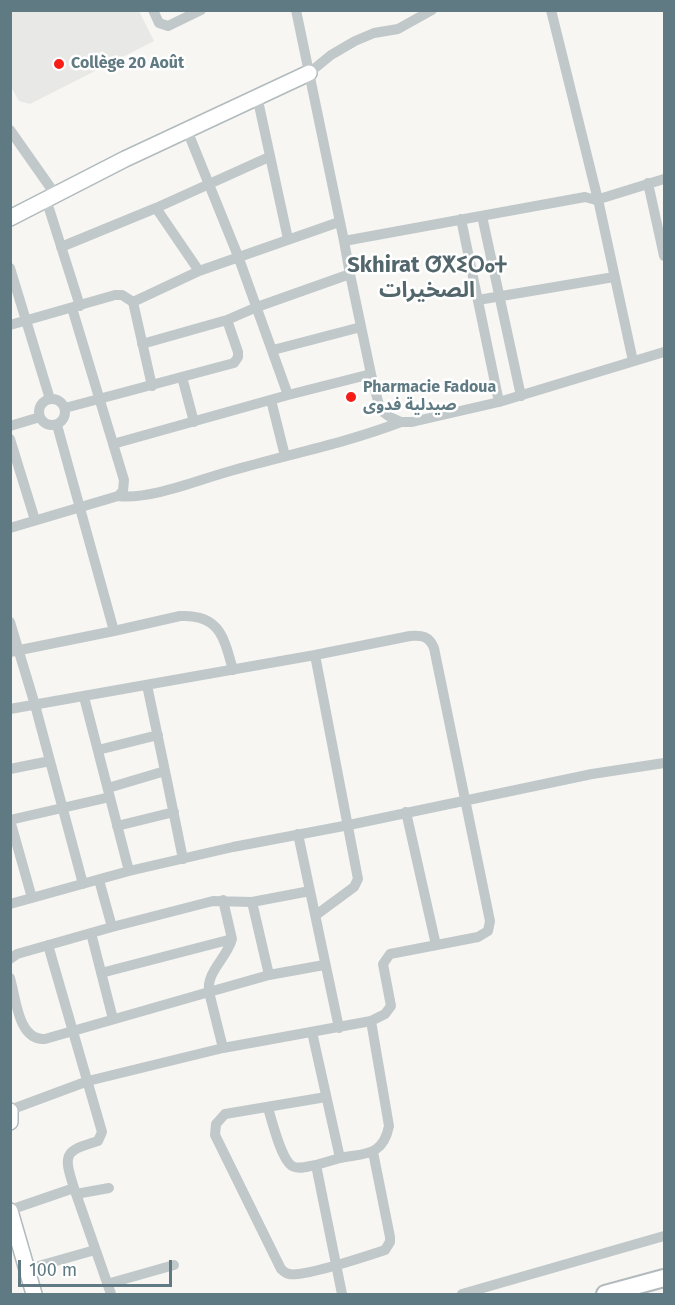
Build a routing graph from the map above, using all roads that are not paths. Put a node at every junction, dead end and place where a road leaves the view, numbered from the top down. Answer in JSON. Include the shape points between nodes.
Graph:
{"nodes":[{"id":1,"x":153,"y":10,"type":"edge"},
{"id":2,"x":201,"y":10,"type":"edge"},
{"id":3,"x":296,"y":10,"type":"edge"},
{"id":4,"x":432,"y":10,"type":"edge"},
{"id":5,"x":551,"y":10,"type":"edge"},
{"id":6,"x":309,"y":73,"type":"junction"},
{"id":7,"x":256,"y":96,"type":"junction"},
{"id":8,"x":10,"y":130,"type":"edge"},
{"id":9,"x":187,"y":130,"type":"junction"},
{"id":10,"x":270,"y":157,"type":"junction"},
{"id":11,"x":664,"y":180,"type":"edge"},
{"id":12,"x":648,"y":183,"type":"junction"},
{"id":13,"x":208,"y":184,"type":"junction"},
{"id":14,"x":51,"y":197,"type":"junction"},
{"id":15,"x":597,"y":200,"type":"junction"},
{"id":16,"x":156,"y":208,"type":"junction"},
{"id":17,"x":482,"y":216,"type":"junction"},
{"id":18,"x":10,"y":218,"type":"edge"},
{"id":19,"x":461,"y":219,"type":"junction"},
{"id":20,"x":339,"y":222,"type":"junction"},
{"id":21,"x":663,"y":233,"type":"edge"},
{"id":22,"x":288,"y":239,"type":"junction"},
{"id":23,"x":344,"y":241,"type":"junction"},
{"id":24,"x":61,"y":247,"type":"junction"},
{"id":25,"x":238,"y":256,"type":"junction"},
{"id":26,"x":664,"y":256,"type":"edge"},
{"id":27,"x":10,"y":268,"type":"edge"},
{"id":28,"x":200,"y":271,"type":"junction"},
{"id":29,"x":350,"y":274,"type":"junction"},
{"id":30,"x":614,"y":277,"type":"junction"},
{"id":31,"x":500,"y":296,"type":"junction"},
{"id":32,"x":478,"y":300,"type":"junction"},
{"id":33,"x":133,"y":302,"type":"junction"},
{"id":34,"x":76,"y":307,"type":"junction"},
{"id":35,"x":257,"y":307,"type":"junction"},
{"id":36,"x":26,"y":320,"type":"junction"},
{"id":37,"x":227,"y":320,"type":"junction"},
{"id":38,"x":10,"y":325,"type":"edge"},
{"id":39,"x":361,"y":327,"type":"junction"},
{"id":40,"x":142,"y":344,"type":"junction"},
{"id":41,"x":273,"y":350,"type":"junction"},
{"id":42,"x":664,"y":352,"type":"edge"},
{"id":43,"x":633,"y":362,"type":"junction"},
{"id":44,"x":370,"y":374,"type":"junction"},
{"id":45,"x":182,"y":377,"type":"junction"},
{"id":46,"x":152,"y":386,"type":"junction"},
{"id":47,"x":288,"y":395,"type":"junction"},
{"id":48,"x":521,"y":396,"type":"junction"},
{"id":49,"x":50,"y":399,"type":"junction"},
{"id":50,"x":99,"y":400,"type":"junction"},
{"id":51,"x":271,"y":400,"type":"junction"},
{"id":52,"x":499,"y":402,"type":"junction"},
{"id":53,"x":65,"y":408,"type":"junction"},
{"id":54,"x":40,"y":417,"type":"junction"},
{"id":55,"x":194,"y":422,"type":"junction"},
{"id":56,"x":401,"y":422,"type":"junction"},
{"id":57,"x":57,"y":425,"type":"junction"},
{"id":58,"x":10,"y":426,"type":"edge"},
{"id":59,"x":10,"y":440,"type":"edge"},
{"id":60,"x":113,"y":444,"type":"junction"},
{"id":61,"x":285,"y":456,"type":"junction"},
{"id":62,"x":118,"y":496,"type":"junction"},
{"id":63,"x":81,"y":507,"type":"junction"},
{"id":64,"x":35,"y":520,"type":"junction"},
{"id":65,"x":10,"y":528,"type":"edge"},
{"id":66,"x":10,"y":622,"type":"edge"},
{"id":67,"x":114,"y":631,"type":"junction"},
{"id":68,"x":15,"y":651,"type":"edge"},
{"id":69,"x":315,"y":655,"type":"junction"},
{"id":70,"x":233,"y":670,"type":"junction"},
{"id":71,"x":147,"y":685,"type":"junction"},
{"id":72,"x":84,"y":696,"type":"junction"},
{"id":73,"x":35,"y":705,"type":"junction"},
{"id":74,"x":10,"y":710,"type":"edge"},
{"id":75,"x":158,"y":735,"type":"junction"},
{"id":76,"x":98,"y":750,"type":"junction"},
{"id":77,"x":50,"y":761,"type":"junction"},
{"id":78,"x":664,"y":763,"type":"edge"},
{"id":79,"x":10,"y":769,"type":"edge"},
{"id":80,"x":165,"y":771,"type":"junction"},
{"id":81,"x":109,"y":793,"type":"junction"},
{"id":82,"x":465,"y":800,"type":"junction"},
{"id":83,"x":63,"y":809,"type":"junction"},
{"id":84,"x":174,"y":812,"type":"junction"},
{"id":85,"x":406,"y":812,"type":"junction"},
{"id":86,"x":349,"y":825,"type":"junction"},
{"id":87,"x":117,"y":826,"type":"junction"},
{"id":88,"x":298,"y":834,"type":"junction"},
{"id":89,"x":183,"y":859,"type":"junction"},
{"id":90,"x":129,"y":871,"type":"junction"},
{"id":91,"x":99,"y":880,"type":"junction"},
{"id":92,"x":83,"y":884,"type":"junction"},
{"id":93,"x":310,"y":891,"type":"junction"},
{"id":94,"x":32,"y":898,"type":"junction"},
{"id":95,"x":223,"y":900,"type":"junction"},
{"id":96,"x":252,"y":902,"type":"junction"},
{"id":97,"x":10,"y":904,"type":"edge"},
{"id":98,"x":316,"y":915,"type":"junction"},
{"id":99,"x":112,"y":927,"type":"junction"},
{"id":100,"x":91,"y":933,"type":"junction"},
{"id":101,"x":232,"y":939,"type":"junction"},
{"id":102,"x":48,"y":945,"type":"junction"},
{"id":103,"x":436,"y":945,"type":"junction"},
{"id":104,"x":10,"y":959,"type":"edge"},
{"id":105,"x":324,"y":965,"type":"junction"},
{"id":106,"x":101,"y":973,"type":"junction"},
{"id":107,"x":269,"y":975,"type":"junction"},
{"id":108,"x":10,"y":978,"type":"edge"},
{"id":109,"x":209,"y":992,"type":"junction"},
{"id":110,"x":113,"y":1019,"type":"junction"},
{"id":111,"x":371,"y":1021,"type":"junction"},
{"id":112,"x":339,"y":1028,"type":"junction"},
{"id":113,"x":73,"y":1031,"type":"junction"},
{"id":114,"x":312,"y":1032,"type":"junction"},
{"id":115,"x":223,"y":1048,"type":"junction"},
{"id":116,"x":88,"y":1081,"type":"junction"},
{"id":117,"x":326,"y":1097,"type":"junction"},
{"id":118,"x":268,"y":1108,"type":"junction"},
{"id":119,"x":10,"y":1110,"type":"edge"},
{"id":120,"x":10,"y":1122,"type":"edge"},
{"id":121,"x":373,"y":1152,"type":"junction"},
{"id":122,"x":340,"y":1158,"type":"junction"},
{"id":123,"x":316,"y":1165,"type":"junction"},
{"id":124,"x":109,"y":1188,"type":"dead end"},
{"id":125,"x":75,"y":1191,"type":"junction"},
{"id":126,"x":10,"y":1210,"type":"edge"},
{"id":127,"x":664,"y":1236,"type":"edge"},
{"id":128,"x":95,"y":1250,"type":"junction"},
{"id":129,"x":174,"y":1264,"type":"dead end"},
{"id":130,"x":336,"y":1265,"type":"junction"},
{"id":131,"x":28,"y":1269,"type":"junction"},
{"id":132,"x":664,"y":1278,"type":"edge"},
{"id":133,"x":109,"y":1289,"type":"edge"},
{"id":134,"x":34,"y":1294,"type":"edge"},
{"id":135,"x":342,"y":1294,"type":"edge"},
{"id":136,"x":462,"y":1294,"type":"edge"},
{"id":137,"x":604,"y":1294,"type":"edge"}],
"edges":[{"from":1,"to":2,"type":"street","via":[[159,23],[168,26]]},
{"from":3,"to":6,"type":"street"},
{"from":4,"to":6,"type":"street","via":[[398,29],[355,41]]},
{"from":5,"to":15,"type":"street"},
{"from":6,"to":7,"type":"street"},
{"from":6,"to":20,"type":"street"},
{"from":7,"to":9,"type":"street"},
{"from":7,"to":10,"type":"street"},
{"from":8,"to":14,"type":"street"},
{"from":9,"to":13,"type":"street"},
{"from":9,"to":14,"type":"street"},
{"from":10,"to":13,"type":"street"},
{"from":10,"to":22,"type":"street"},
{"from":11,"to":12,"type":"street"},
{"from":12,"to":15,"type":"street"},
{"from":12,"to":21,"type":"street"},
{"from":13,"to":16,"type":"street"},
{"from":13,"to":25,"type":"street"},
{"from":14,"to":18,"type":"street"},
{"from":14,"to":24,"type":"street"},
{"from":15,"to":17,"type":"street","via":[[585,197]]},
{"from":15,"to":30,"type":"street"},
{"from":16,"to":24,"type":"street"},
{"from":16,"to":28,"type":"street"},
{"from":17,"to":19,"type":"street"},
{"from":17,"to":31,"type":"street"},
{"from":19,"to":23,"type":"street"},
{"from":19,"to":32,"type":"street"},
{"from":20,"to":22,"type":"street"},
{"from":20,"to":23,"type":"street"},
{"from":21,"to":26,"type":"street"},
{"from":22,"to":25,"type":"street"},
{"from":23,"to":29,"type":"street"},
{"from":24,"to":34,"type":"street"},
{"from":25,"to":28,"type":"street"},
{"from":25,"to":35,"type":"street"},
{"from":27,"to":36,"type":"street"},
{"from":28,"to":33,"type":"street"},
{"from":29,"to":35,"type":"street"},
{"from":29,"to":39,"type":"street"},
{"from":30,"to":31,"type":"street"},
{"from":30,"to":43,"type":"street"},
{"from":31,"to":32,"type":"street"},
{"from":31,"to":48,"type":"street"},
{"from":32,"to":52,"type":"street"},
{"from":33,"to":34,"type":"street","via":[[115,295]]},
{"from":33,"to":40,"type":"street"},
{"from":34,"to":36,"type":"street"},
{"from":34,"to":50,"type":"street"},
{"from":35,"to":37,"type":"street"},
{"from":35,"to":41,"type":"street"},
{"from":36,"to":38,"type":"street"},
{"from":36,"to":49,"type":"street"},
{"from":37,"to":40,"type":"street"},
{"from":37,"to":45,"type":"street","via":[[238,352],[236,361]]},
{"from":39,"to":41,"type":"street"},
{"from":39,"to":44,"type":"street"},
{"from":40,"to":46,"type":"street"},
{"from":41,"to":47,"type":"street"},
{"from":42,"to":43,"type":"street"},
{"from":43,"to":48,"type":"street"},
{"from":44,"to":47,"type":"street"},
{"from":44,"to":56,"type":"street","via":[[383,412]]},
{"from":45,"to":46,"type":"street"},
{"from":45,"to":55,"type":"street"},
{"from":46,"to":50,"type":"street"},
{"from":47,"to":51,"type":"street"},
{"from":48,"to":52,"type":"street"},
{"from":49,"to":53,"type":"street"},
{"from":49,"to":54,"type":"street","via":[[40,406]]},
{"from":50,"to":53,"type":"street"},
{"from":50,"to":60,"type":"street"},
{"from":51,"to":55,"type":"street"},
{"from":51,"to":61,"type":"street"},
{"from":52,"to":56,"type":"street"},
{"from":53,"to":57,"type":"street","via":[[64,418]]},
{"from":54,"to":57,"type":"street","via":[[44,423]]},
{"from":54,"to":58,"type":"street"},
{"from":55,"to":60,"type":"street"},
{"from":56,"to":61,"type":"street"},
{"from":57,"to":63,"type":"street"},
{"from":59,"to":64,"type":"street"},
{"from":60,"to":62,"type":"street","via":[[124,480]]},
{"from":61,"to":62,"type":"street","via":[[155,494]]},
{"from":62,"to":63,"type":"street"},
{"from":63,"to":64,"type":"street"},
{"from":63,"to":67,"type":"street"},
{"from":64,"to":65,"type":"street"},
{"from":66,"to":68,"type":"street"},
{"from":67,"to":68,"type":"street"},
{"from":67,"to":70,"type":"street","via":[[180,616],[203,618],[220,631]]},
{"from":68,"to":73,"type":"street"},
{"from":69,"to":70,"type":"street"},
{"from":69,"to":82,"type":"street","via":[[410,636],[430,640]]},
{"from":69,"to":86,"type":"street"},
{"from":70,"to":71,"type":"street"},
{"from":71,"to":72,"type":"street"},
{"from":71,"to":75,"type":"street"},
{"from":72,"to":73,"type":"street"},
{"from":72,"to":76,"type":"street"},
{"from":73,"to":74,"type":"street"},
{"from":73,"to":77,"type":"street"},
{"from":75,"to":76,"type":"street"},
{"from":75,"to":80,"type":"street"},
{"from":76,"to":81,"type":"street"},
{"from":77,"to":79,"type":"street"},
{"from":77,"to":83,"type":"street"},
{"from":78,"to":82,"type":"street"},
{"from":80,"to":81,"type":"street"},
{"from":80,"to":84,"type":"street"},
{"from":81,"to":83,"type":"street"},
{"from":81,"to":87,"type":"street"},
{"from":82,"to":85,"type":"street"},
{"from":82,"to":103,"type":"street","via":[[490,926],[478,937]]},
{"from":83,"to":92,"type":"street"},
{"from":83,"to":94,"type":"street","via":[[10,820]]},
{"from":84,"to":87,"type":"street"},
{"from":84,"to":89,"type":"street"},
{"from":85,"to":86,"type":"street"},
{"from":85,"to":103,"type":"street"},
{"from":86,"to":88,"type":"street"},
{"from":86,"to":98,"type":"street","via":[[356,883]]},
{"from":87,"to":90,"type":"street"},
{"from":88,"to":89,"type":"street"},
{"from":88,"to":93,"type":"street"},
{"from":89,"to":90,"type":"street"},
{"from":90,"to":91,"type":"street"},
{"from":91,"to":92,"type":"street"},
{"from":91,"to":99,"type":"street"},
{"from":92,"to":94,"type":"street"},
{"from":93,"to":96,"type":"street"},
{"from":93,"to":98,"type":"street"},
{"from":94,"to":97,"type":"street"},
{"from":95,"to":96,"type":"street"},
{"from":95,"to":99,"type":"street"},
{"from":95,"to":101,"type":"street"},
{"from":96,"to":107,"type":"street"},
{"from":98,"to":105,"type":"street"},
{"from":99,"to":100,"type":"street"},
{"from":100,"to":102,"type":"street"},
{"from":100,"to":106,"type":"street"},
{"from":101,"to":106,"type":"street"},
{"from":101,"to":109,"type":"street","via":[[209,978]]},
{"from":102,"to":104,"type":"street"},
{"from":102,"to":113,"type":"street"},
{"from":103,"to":111,"type":"street","via":[[386,958],[383,964],[391,1006]]},
{"from":105,"to":107,"type":"street"},
{"from":105,"to":112,"type":"street"},
{"from":106,"to":110,"type":"street"},
{"from":107,"to":109,"type":"street"},
{"from":108,"to":113,"type":"street","via":[[24,1029],[30,1036],[37,1040]]},
{"from":109,"to":110,"type":"street"},
{"from":109,"to":115,"type":"street"},
{"from":110,"to":113,"type":"street"},
{"from":111,"to":112,"type":"street"},
{"from":111,"to":121,"type":"street","via":[[389,1126],[384,1143]]},
{"from":112,"to":114,"type":"street"},
{"from":113,"to":116,"type":"street"},
{"from":114,"to":115,"type":"street"},
{"from":114,"to":117,"type":"street"},
{"from":115,"to":116,"type":"street"},
{"from":116,"to":119,"type":"street"},
{"from":116,"to":125,"type":"street","via":[[102,1132],[98,1141],[70,1152],[67,1168]]},
{"from":117,"to":118,"type":"street"},
{"from":117,"to":122,"type":"street"},
{"from":118,"to":123,"type":"street","via":[[289,1164],[299,1168]]},
{"from":118,"to":130,"type":"street","via":[[225,1114],[216,1124],[215,1135],[280,1269],[291,1275]]},
{"from":119,"to":120,"type":"street"},
{"from":121,"to":122,"type":"street"},
{"from":121,"to":130,"type":"street","via":[[390,1242],[385,1250]]},
{"from":122,"to":123,"type":"street"},
{"from":123,"to":130,"type":"street"},
{"from":124,"to":125,"type":"street"},
{"from":125,"to":126,"type":"street"},
{"from":125,"to":128,"type":"street"},
{"from":126,"to":131,"type":"street"},
{"from":127,"to":136,"type":"street"},
{"from":128,"to":131,"type":"street"},
{"from":128,"to":133,"type":"street"},
{"from":129,"to":133,"type":"street"},
{"from":130,"to":135,"type":"street"},
{"from":131,"to":134,"type":"street"},
{"from":132,"to":137,"type":"main road"}]}
